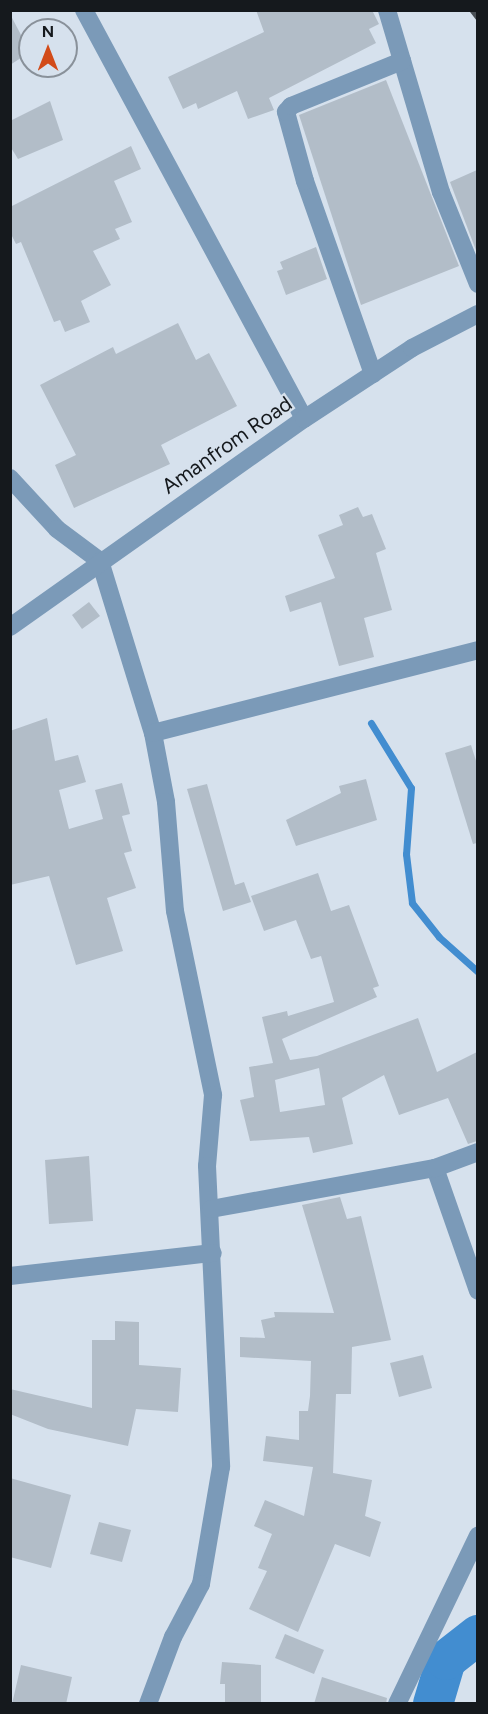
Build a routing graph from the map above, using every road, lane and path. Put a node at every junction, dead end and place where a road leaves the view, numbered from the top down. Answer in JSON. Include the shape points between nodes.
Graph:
{"nodes":[{"id":1,"x":84,"y":10,"type":"edge"},
{"id":2,"x":387,"y":10,"type":"edge"},
{"id":3,"x":402,"y":61,"type":"junction"},
{"id":4,"x":477,"y":284,"type":"edge"},
{"id":5,"x":476,"y":317,"type":"edge"},
{"id":6,"x":374,"y":374,"type":"junction"},
{"id":7,"x":303,"y":419,"type":"junction"},
{"id":8,"x":10,"y":478,"type":"edge"},
{"id":9,"x":100,"y":561,"type":"junction"},
{"id":10,"x":10,"y":627,"type":"edge"},
{"id":11,"x":477,"y":650,"type":"edge"},
{"id":12,"x":153,"y":733,"type":"junction"},
{"id":13,"x":477,"y":1152,"type":"edge"},
{"id":14,"x":435,"y":1168,"type":"junction"},
{"id":15,"x":211,"y":1209,"type":"junction"},
{"id":16,"x":213,"y":1253,"type":"junction"},
{"id":17,"x":10,"y":1276,"type":"edge"},
{"id":18,"x":477,"y":1291,"type":"edge"},
{"id":19,"x":477,"y":1536,"type":"edge"},
{"id":20,"x":148,"y":1704,"type":"edge"},
{"id":21,"x":398,"y":1704,"type":"edge"}],
"edges":[{"from":1,"to":7,"type":"street"},
{"from":2,"to":3,"type":"street"},
{"from":3,"to":4,"type":"street","via":[[441,192]]},
{"from":3,"to":6,"type":"street","via":[[291,106],[286,112],[305,181]]},
{"from":5,"to":6,"type":"street","name":"Amanfrom Road"},
{"from":6,"to":7,"type":"street","name":"Amanfrom Road"},
{"from":7,"to":9,"type":"street","name":"Amanfrom Road"},
{"from":8,"to":9,"type":"street","via":[[57,529]]},
{"from":9,"to":10,"type":"street","name":"Amanfrom Road"},
{"from":9,"to":12,"type":"street"},
{"from":11,"to":12,"type":"street"},
{"from":12,"to":15,"type":"street","via":[[166,802],[175,911],[213,1095],[207,1166]]},
{"from":13,"to":14,"type":"street"},
{"from":14,"to":15,"type":"street"},
{"from":14,"to":18,"type":"street"},
{"from":15,"to":16,"type":"street"},
{"from":16,"to":17,"type":"street"},
{"from":16,"to":20,"type":"street","via":[[221,1467],[201,1584],[173,1637]]},
{"from":19,"to":21,"type":"street"}]}
